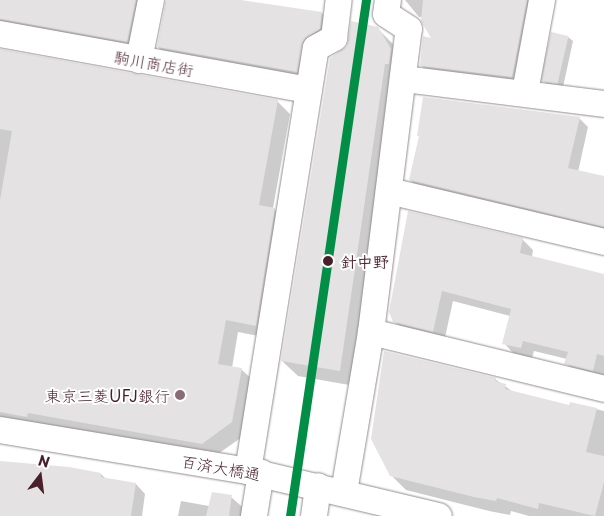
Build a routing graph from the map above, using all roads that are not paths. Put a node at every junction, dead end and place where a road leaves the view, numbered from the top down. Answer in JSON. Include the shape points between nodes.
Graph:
{"nodes":[{"id":1,"x":151,"y":0,"type":"edge"},
{"id":2,"x":339,"y":0,"type":"edge"},
{"id":3,"x":388,"y":0,"type":"edge"},
{"id":4,"x":542,"y":0,"type":"edge"},
{"id":5,"x":0,"y":34,"type":"edge"},
{"id":6,"x":139,"y":60,"type":"junction"},
{"id":7,"x":404,"y":79,"type":"junction"},
{"id":8,"x":309,"y":90,"type":"junction"},
{"id":9,"x":525,"y":92,"type":"junction"},
{"id":10,"x":604,"y":104,"type":"edge"},
{"id":11,"x":389,"y":191,"type":"junction"},
{"id":12,"x":604,"y":242,"type":"edge"},
{"id":13,"x":371,"y":332,"type":"junction"},
{"id":14,"x":604,"y":389,"type":"edge"},
{"id":15,"x":0,"y":430,"type":"edge"},
{"id":16,"x":255,"y":472,"type":"junction"},
{"id":17,"x":318,"y":486,"type":"junction"},
{"id":18,"x":344,"y":492,"type":"junction"},
{"id":19,"x":254,"y":516,"type":"edge"},
{"id":20,"x":314,"y":516,"type":"edge"},
{"id":21,"x":440,"y":516,"type":"edge"}],
"edges":[{"from":1,"to":6,"type":"street"},
{"from":2,"to":8,"type":"street","via":[[334,38],[316,48]]},
{"from":3,"to":7,"type":"street","via":[[386,14],[409,28]]},
{"from":4,"to":9,"type":"street"},
{"from":5,"to":6,"type":"street","name":"駒川商店街"},
{"from":6,"to":8,"type":"street","name":"駒川商店街"},
{"from":7,"to":9,"type":"street"},
{"from":7,"to":11,"type":"street"},
{"from":8,"to":16,"type":"street"},
{"from":9,"to":10,"type":"street"},
{"from":11,"to":12,"type":"street"},
{"from":11,"to":13,"type":"street"},
{"from":13,"to":14,"type":"street"},
{"from":13,"to":18,"type":"street"},
{"from":15,"to":16,"type":"street","name":"百済大橋通"},
{"from":16,"to":17,"type":"street","name":"百済大橋通"},
{"from":16,"to":19,"type":"street"},
{"from":17,"to":18,"type":"street","name":"百済大橋通"},
{"from":17,"to":20,"type":"street"},
{"from":18,"to":21,"type":"street","name":"百済大橋通"}]}
